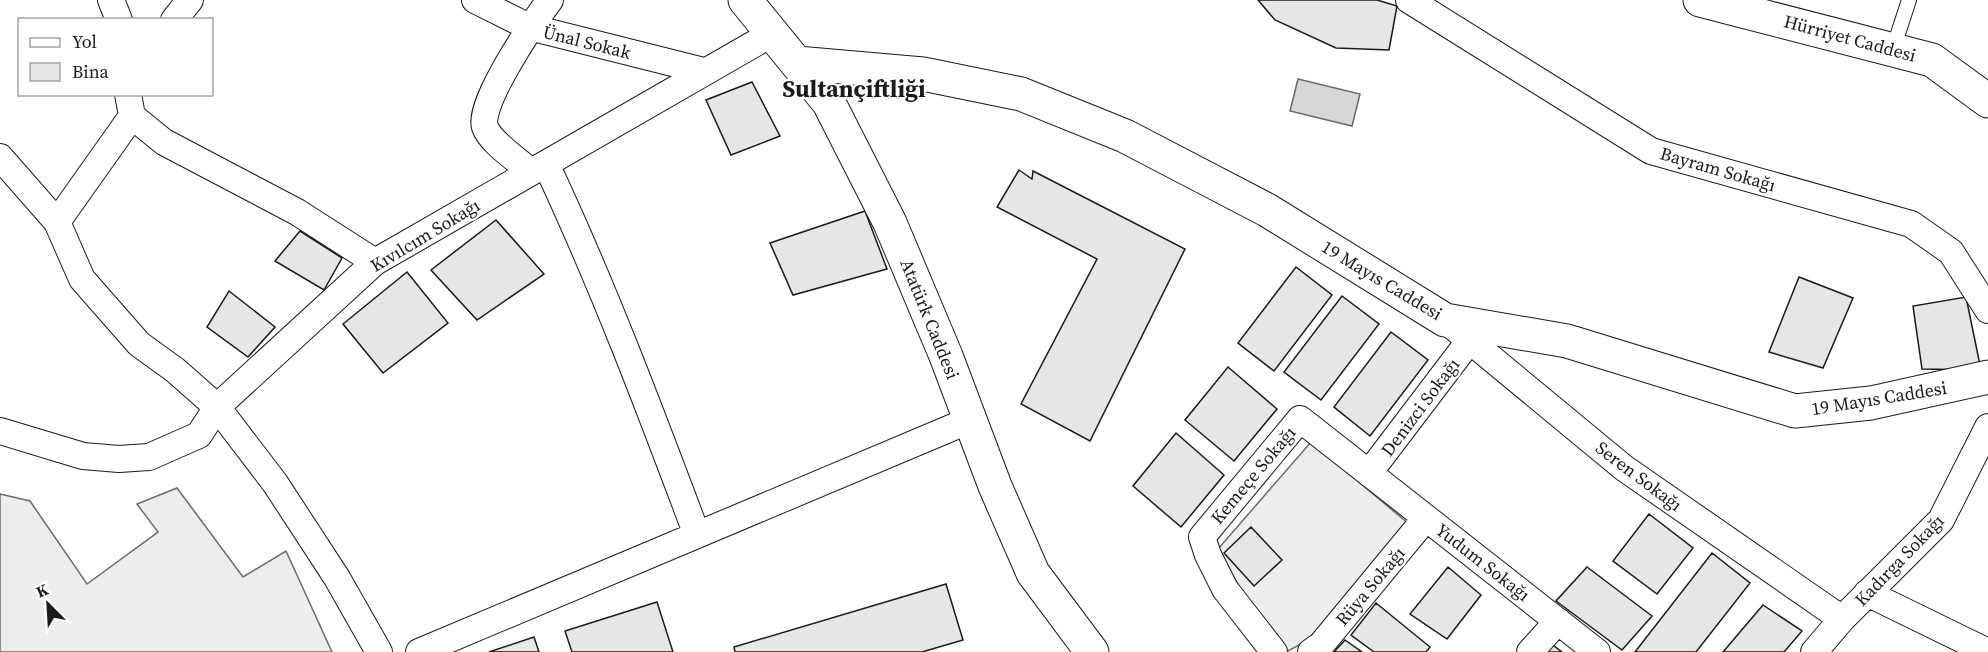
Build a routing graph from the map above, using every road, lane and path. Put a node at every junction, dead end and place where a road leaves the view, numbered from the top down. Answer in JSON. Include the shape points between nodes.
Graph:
{"nodes":[{"id":1,"x":111,"y":0,"type":"edge"},
{"id":2,"x":190,"y":0,"type":"edge"},
{"id":3,"x":475,"y":0,"type":"edge"},
{"id":4,"x":550,"y":0,"type":"edge"},
{"id":5,"x":745,"y":0,"type":"edge"},
{"id":6,"x":1409,"y":0,"type":"edge"},
{"id":7,"x":1700,"y":0,"type":"edge"},
{"id":8,"x":1909,"y":0,"type":"edge"},
{"id":9,"x":118,"y":18,"type":"edge"},
{"id":10,"x":176,"y":18,"type":"edge"},
{"id":11,"x":529,"y":27,"type":"junction"},
{"id":12,"x":773,"y":33,"type":"junction"},
{"id":13,"x":1893,"y":49,"type":"junction"},
{"id":14,"x":797,"y":63,"type":"junction"},
{"id":15,"x":704,"y":71,"type":"junction"},
{"id":16,"x":1988,"y":101,"type":"edge"},
{"id":17,"x":130,"y":105,"type":"edge"},
{"id":18,"x":0,"y":157,"type":"edge"},
{"id":19,"x":538,"y":168,"type":"junction"},
{"id":20,"x":57,"y":222,"type":"junction"},
{"id":21,"x":375,"y":262,"type":"junction"},
{"id":22,"x":1988,"y":310,"type":"edge"},
{"id":23,"x":1445,"y":320,"type":"junction"},
{"id":24,"x":1470,"y":340,"type":"junction"},
{"id":25,"x":1988,"y":377,"type":"edge"},
{"id":26,"x":217,"y":407,"type":"junction"},
{"id":27,"x":1300,"y":419,"type":"joint"},
{"id":28,"x":970,"y":420,"type":"junction"},
{"id":29,"x":1988,"y":427,"type":"edge"},
{"id":30,"x":0,"y":431,"type":"edge"},
{"id":31,"x":1369,"y":473,"type":"junction"},
{"id":32,"x":1426,"y":518,"type":"junction"},
{"id":33,"x":697,"y":535,"type":"junction"},
{"id":34,"x":1867,"y":594,"type":"junction"},
{"id":35,"x":1842,"y":619,"type":"junction"},
{"id":36,"x":1558,"y":621,"type":"junction"},
{"id":37,"x":379,"y":652,"type":"edge"},
{"id":38,"x":419,"y":652,"type":"edge"},
{"id":39,"x":1092,"y":652,"type":"edge"},
{"id":40,"x":1274,"y":652,"type":"edge"},
{"id":41,"x":1311,"y":652,"type":"edge"},
{"id":42,"x":1530,"y":652,"type":"edge"},
{"id":43,"x":1597,"y":652,"type":"edge"},
{"id":44,"x":1814,"y":652,"type":"edge"},
{"id":45,"x":1988,"y":652,"type":"edge"}],
"edges":[{"from":1,"to":9,"type":"street"},
{"from":2,"to":10,"type":"street"},
{"from":3,"to":11,"type":"street","name":"Ünal Sokak"},
{"from":4,"to":11,"type":"street"},
{"from":5,"to":12,"type":"street","name":"Atatürk Caddesi"},
{"from":6,"to":22,"type":"street","name":"Bayram Sokağı","via":[[1651,151],[1911,224],[1951,252]]},
{"from":7,"to":13,"type":"street","name":"Hürriyet Caddesi"},
{"from":8,"to":13,"type":"lane"},
{"from":11,"to":15,"type":"street","name":"Ünal Sokak"},
{"from":11,"to":19,"type":"street","via":[[485,107],[484,126],[493,139]]},
{"from":12,"to":14,"type":"street","name":"Atatürk Caddesi"},
{"from":12,"to":15,"type":"street","name":"Kıvılcım Sokağı"},
{"from":13,"to":16,"type":"street","name":"Hürriyet Caddesi","via":[[1932,60]]},
{"from":14,"to":23,"type":"street","name":"19 Mayıs Caddesi","via":[[923,74],[1021,94],[1125,136],[1267,210]]},
{"from":14,"to":28,"type":"street","name":"Atatürk Caddesi","via":[[829,103],[890,223]]},
{"from":15,"to":19,"type":"street","name":"Kıvılcım Sokağı"},
{"from":17,"to":20,"type":"street"},
{"from":17,"to":21,"type":"street","via":[[164,142],[297,212]]},
{"from":18,"to":20,"type":"street"},
{"from":19,"to":21,"type":"street","name":"Kıvılcım Sokağı"},
{"from":19,"to":33,"type":"street","via":[[573,222]]},
{"from":20,"to":26,"type":"street","via":[[82,279],[139,344]]},
{"from":21,"to":26,"type":"street","name":"Kıvılcım Sokağı"},
{"from":23,"to":24,"type":"street","name":"Seren Sokağı"},
{"from":23,"to":25,"type":"street","name":"19 Mayıs Caddesi","via":[[1567,341],[1795,411],[1871,403]]},
{"from":24,"to":31,"type":"street","name":"Denizci Sokağı"},
{"from":24,"to":35,"type":"street","name":"Seren Sokağı","via":[[1624,468]]},
{"from":26,"to":30,"type":"street","name":"Kıvılcım Sokağı","via":[[199,435],[149,457],[82,456]]},
{"from":26,"to":37,"type":"street","via":[[318,549]]},
{"from":27,"to":31,"type":"street","name":"Yudum Sokağı"},
{"from":27,"to":40,"type":"street","name":"Kemeçe Sokağı","via":[[1202,537],[1225,589]]},
{"from":28,"to":33,"type":"street"},
{"from":28,"to":39,"type":"street","name":"Atatürk Caddesi","via":[[1034,573]]},
{"from":29,"to":34,"type":"street","name":"Kadırga Sokağı","via":[[1941,520]]},
{"from":31,"to":32,"type":"street","name":"Yudum Sokağı"},
{"from":32,"to":36,"type":"street","name":"Yudum Sokağı"},
{"from":32,"to":41,"type":"street","name":"Rüya Sokağı","via":[[1321,645]]},
{"from":33,"to":38,"type":"street"},
{"from":34,"to":35,"type":"street","name":"Kadırga Sokağı"},
{"from":34,"to":45,"type":"street"},
{"from":35,"to":44,"type":"street","name":"Kadırga Sokağı"},
{"from":36,"to":42,"type":"street"},
{"from":36,"to":43,"type":"street","name":"Yudum Sokağı"}]}
